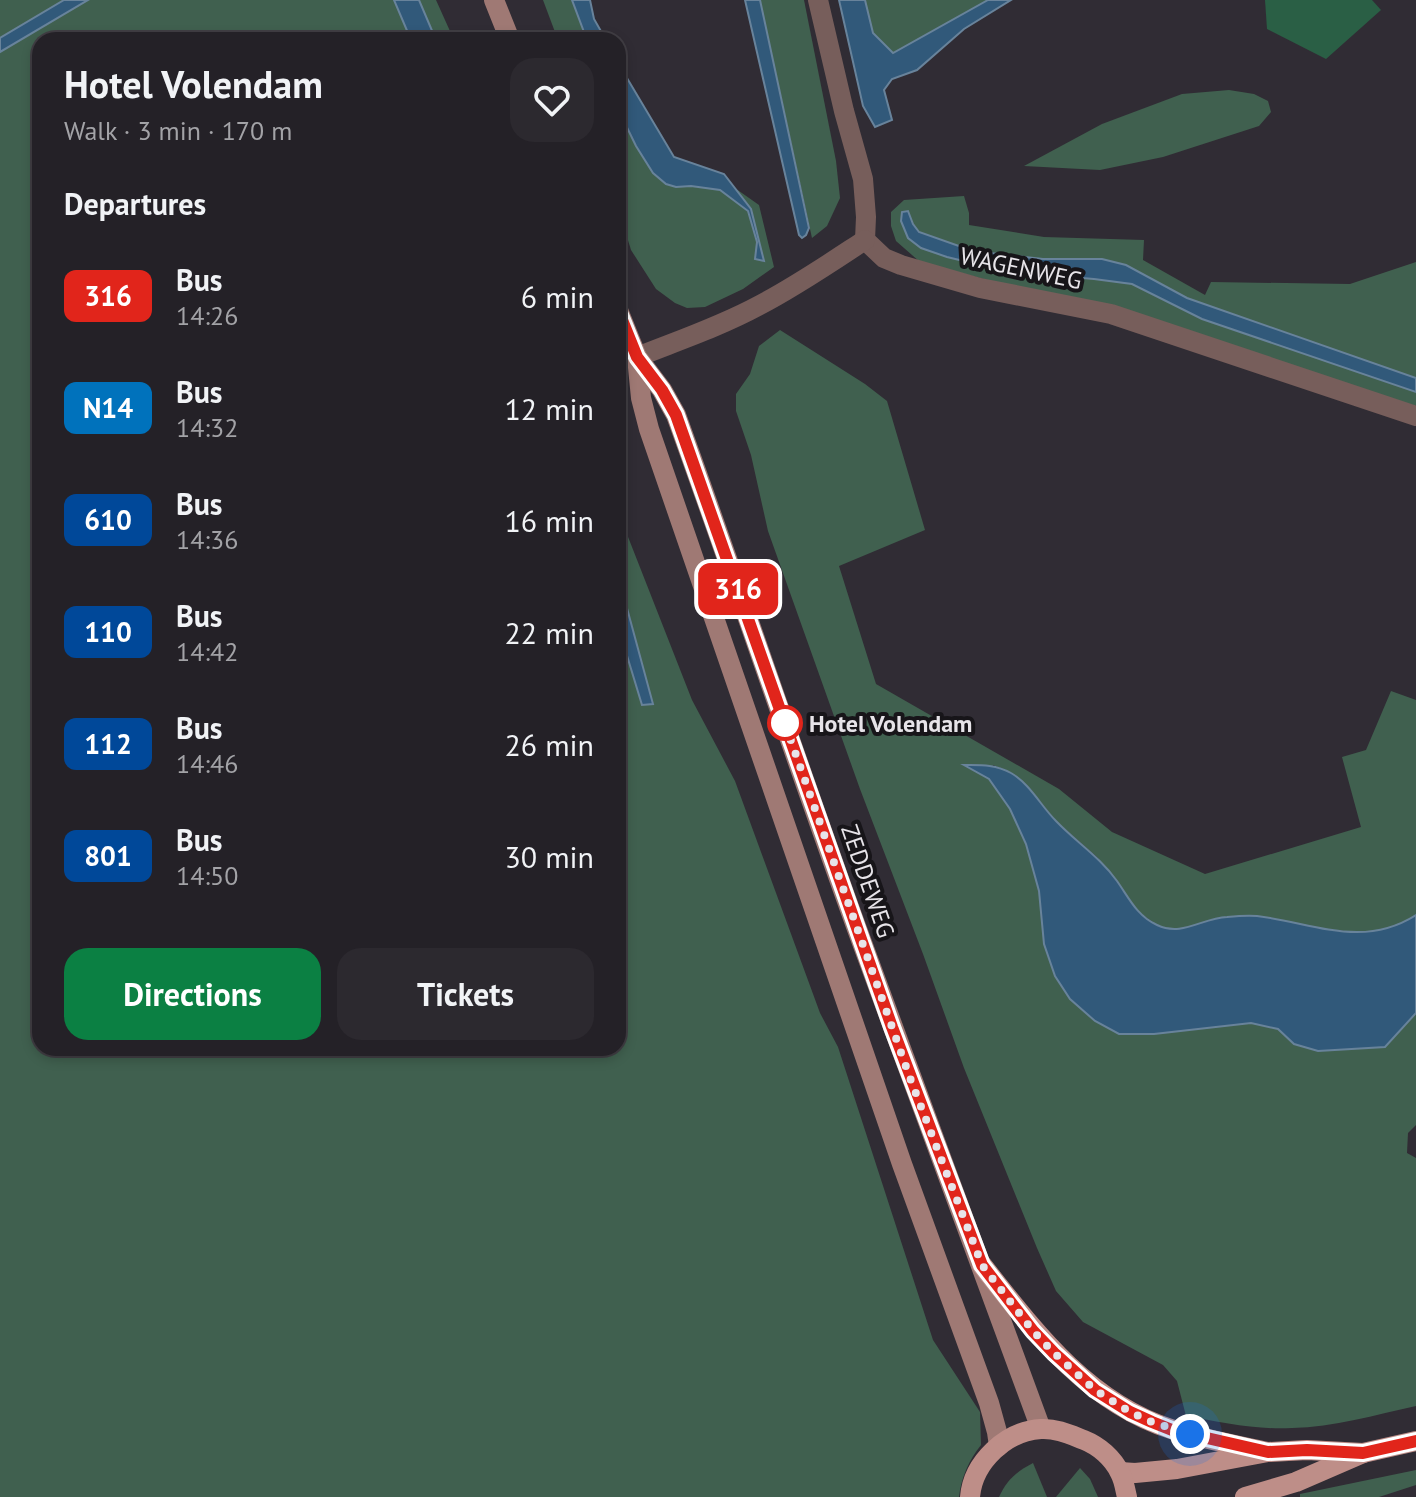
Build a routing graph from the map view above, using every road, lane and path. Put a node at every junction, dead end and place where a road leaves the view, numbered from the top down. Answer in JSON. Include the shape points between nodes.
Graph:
{"nodes":[{"id":1,"x":494,"y":0,"type":"edge"},
{"id":2,"x":818,"y":0,"type":"edge"},
{"id":3,"x":507,"y":32,"type":"edge"},
{"id":4,"x":865,"y":240,"type":"junction"},
{"id":5,"x":626,"y":330,"type":"edge"},
{"id":6,"x":637,"y":357,"type":"junction"},
{"id":7,"x":1416,"y":416,"type":"edge"},
{"id":8,"x":982,"y":1265,"type":"junction"},
{"id":9,"x":1041,"y":1429,"type":"junction"},
{"id":10,"x":1416,"y":1441,"type":"edge"},
{"id":11,"x":999,"y":1446,"type":"junction"},
{"id":12,"x":1268,"y":1452,"type":"junction"},
{"id":13,"x":1363,"y":1453,"type":"junction"},
{"id":14,"x":1120,"y":1472,"type":"junction"},
{"id":15,"x":970,"y":1497,"type":"edge"},
{"id":16,"x":1127,"y":1497,"type":"edge"},
{"id":17,"x":1245,"y":1497,"type":"edge"}],
"edges":[{"from":1,"to":3,"type":"main road"},
{"from":2,"to":4,"type":"street","via":[[863,179]]},
{"from":4,"to":6,"type":"street","via":[[756,308]]},
{"from":4,"to":7,"type":"street","name":"WAGENWEG","via":[[901,265],[980,288],[1111,314]]},
{"from":5,"to":6,"type":"main road","name":"ZEDDEWEG"},
{"from":6,"to":8,"type":"main road","name":"ZEDDEWEG","via":[[676,415],[910,1078]]},
{"from":6,"to":11,"type":"main road","name":"ZEDDEWEG","via":[[649,429],[989,1403]]},
{"from":8,"to":9,"type":"main road","name":"ZEDDEWEG"},
{"from":8,"to":12,"type":"main road","via":[[1033,1331],[1095,1390],[1172,1430]]},
{"from":9,"to":11,"type":"main road"},
{"from":9,"to":14,"type":"main road","via":[[1096,1446]]},
{"from":10,"to":13,"type":"main road"},
{"from":11,"to":15,"type":"main road","via":[[977,1472]]},
{"from":12,"to":13,"type":"main road"},
{"from":12,"to":14,"type":"main road","via":[[1177,1469]]},
{"from":13,"to":17,"type":"main road"},
{"from":14,"to":16,"type":"main road"}]}
